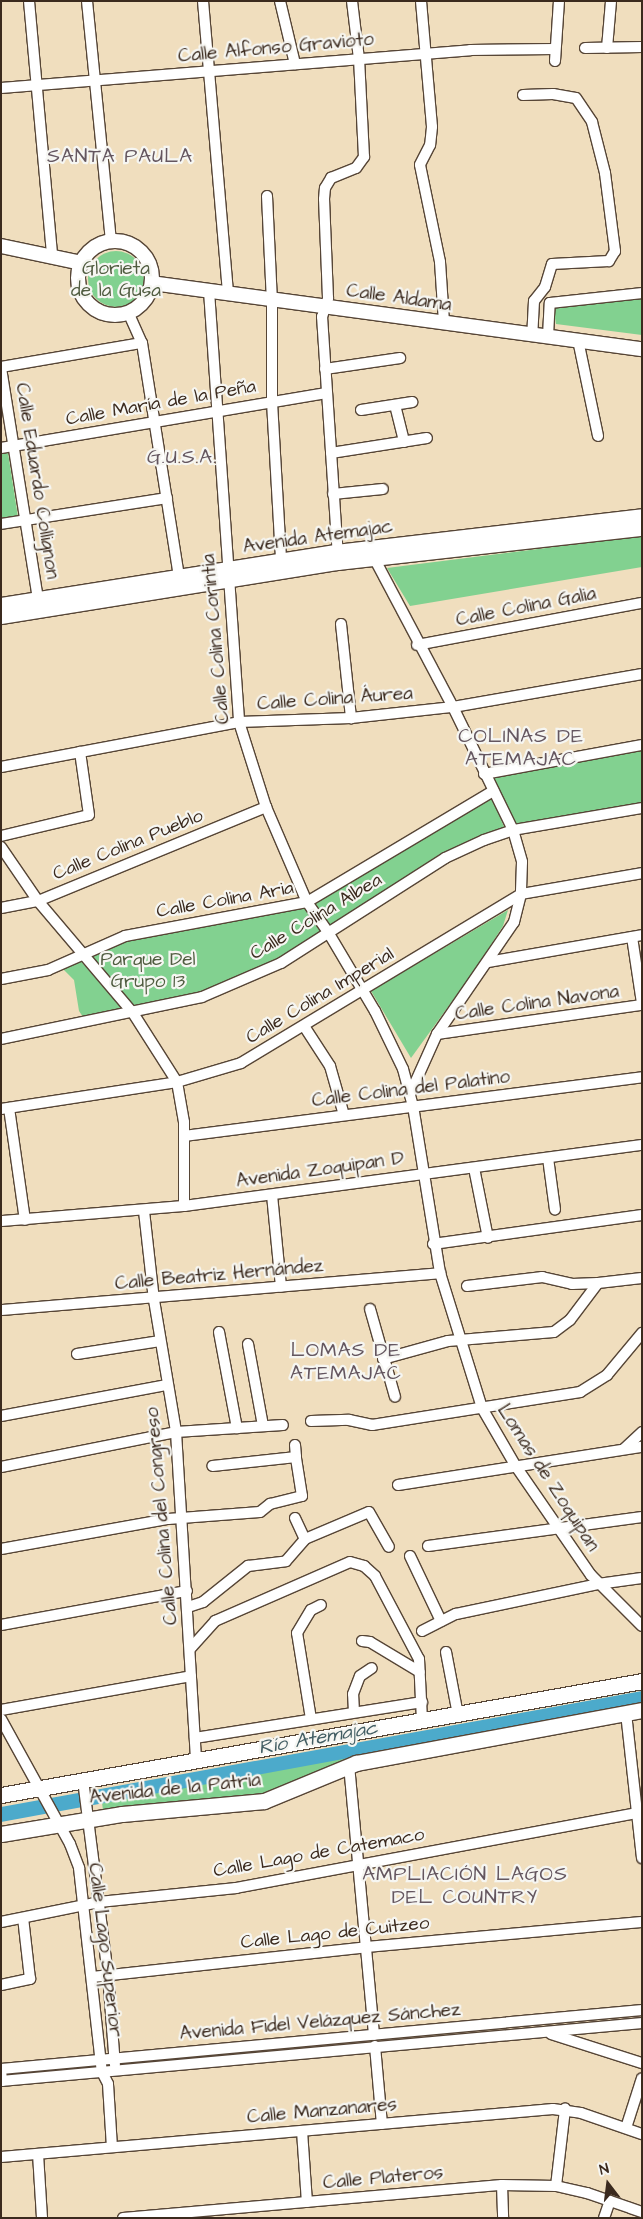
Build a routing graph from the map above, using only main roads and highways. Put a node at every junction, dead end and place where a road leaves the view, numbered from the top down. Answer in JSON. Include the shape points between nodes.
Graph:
{"nodes":[{"id":1,"x":1,"y":246,"type":"edge"},
{"id":2,"x":82,"y":263,"type":"junction"},
{"id":3,"x":152,"y":282,"type":"junction"},
{"id":4,"x":642,"y":349,"type":"edge"},
{"id":5,"x":642,"y":516,"type":"edge"},
{"id":6,"x":642,"y":529,"type":"edge"},
{"id":7,"x":371,"y":554,"type":"junction"},
{"id":8,"x":338,"y":557,"type":"junction"},
{"id":9,"x":228,"y":574,"type":"junction"},
{"id":10,"x":1,"y":605,"type":"edge"},
{"id":11,"x":1,"y":617,"type":"edge"},
{"id":12,"x":642,"y":1681,"type":"edge"},
{"id":13,"x":642,"y":1710,"type":"edge"},
{"id":14,"x":1,"y":1795,"type":"edge"},
{"id":15,"x":1,"y":1834,"type":"edge"}],
"edges":[{"from":1,"to":2,"type":"main road"},
{"from":2,"to":3,"type":"main road","via":[[94,248],[112,241],[123,242],[142,252],[152,272]]},
{"from":2,"to":3,"type":"main road","via":[[79,287],[92,307],[104,313],[128,312],[144,301]]},
{"from":3,"to":4,"type":"main road","name":"Calle Aldama","via":[[272,301]]},
{"from":5,"to":7,"type":"main road","name":"Avenida Atemajac"},
{"from":6,"to":7,"type":"main road","name":"Avenida Atemajac"},
{"from":7,"to":8,"type":"main road","name":"Avenida Atemajac"},
{"from":8,"to":9,"type":"main road","name":"Avenida Atemajac"},
{"from":8,"to":9,"type":"main road","name":"Avenida Atemajac","via":[[281,560]]},
{"from":9,"to":10,"type":"main road","name":"Avenida Atemajac","via":[[179,576]]},
{"from":9,"to":11,"type":"main road","name":"Avenida Atemajac"},
{"from":12,"to":14,"type":"main road","name":"Avenida de la Patria","via":[[196,1760],[84,1784]]},
{"from":13,"to":15,"type":"main road","name":"Avenida de la Patria","via":[[349,1766],[264,1801],[88,1816]]}]}
